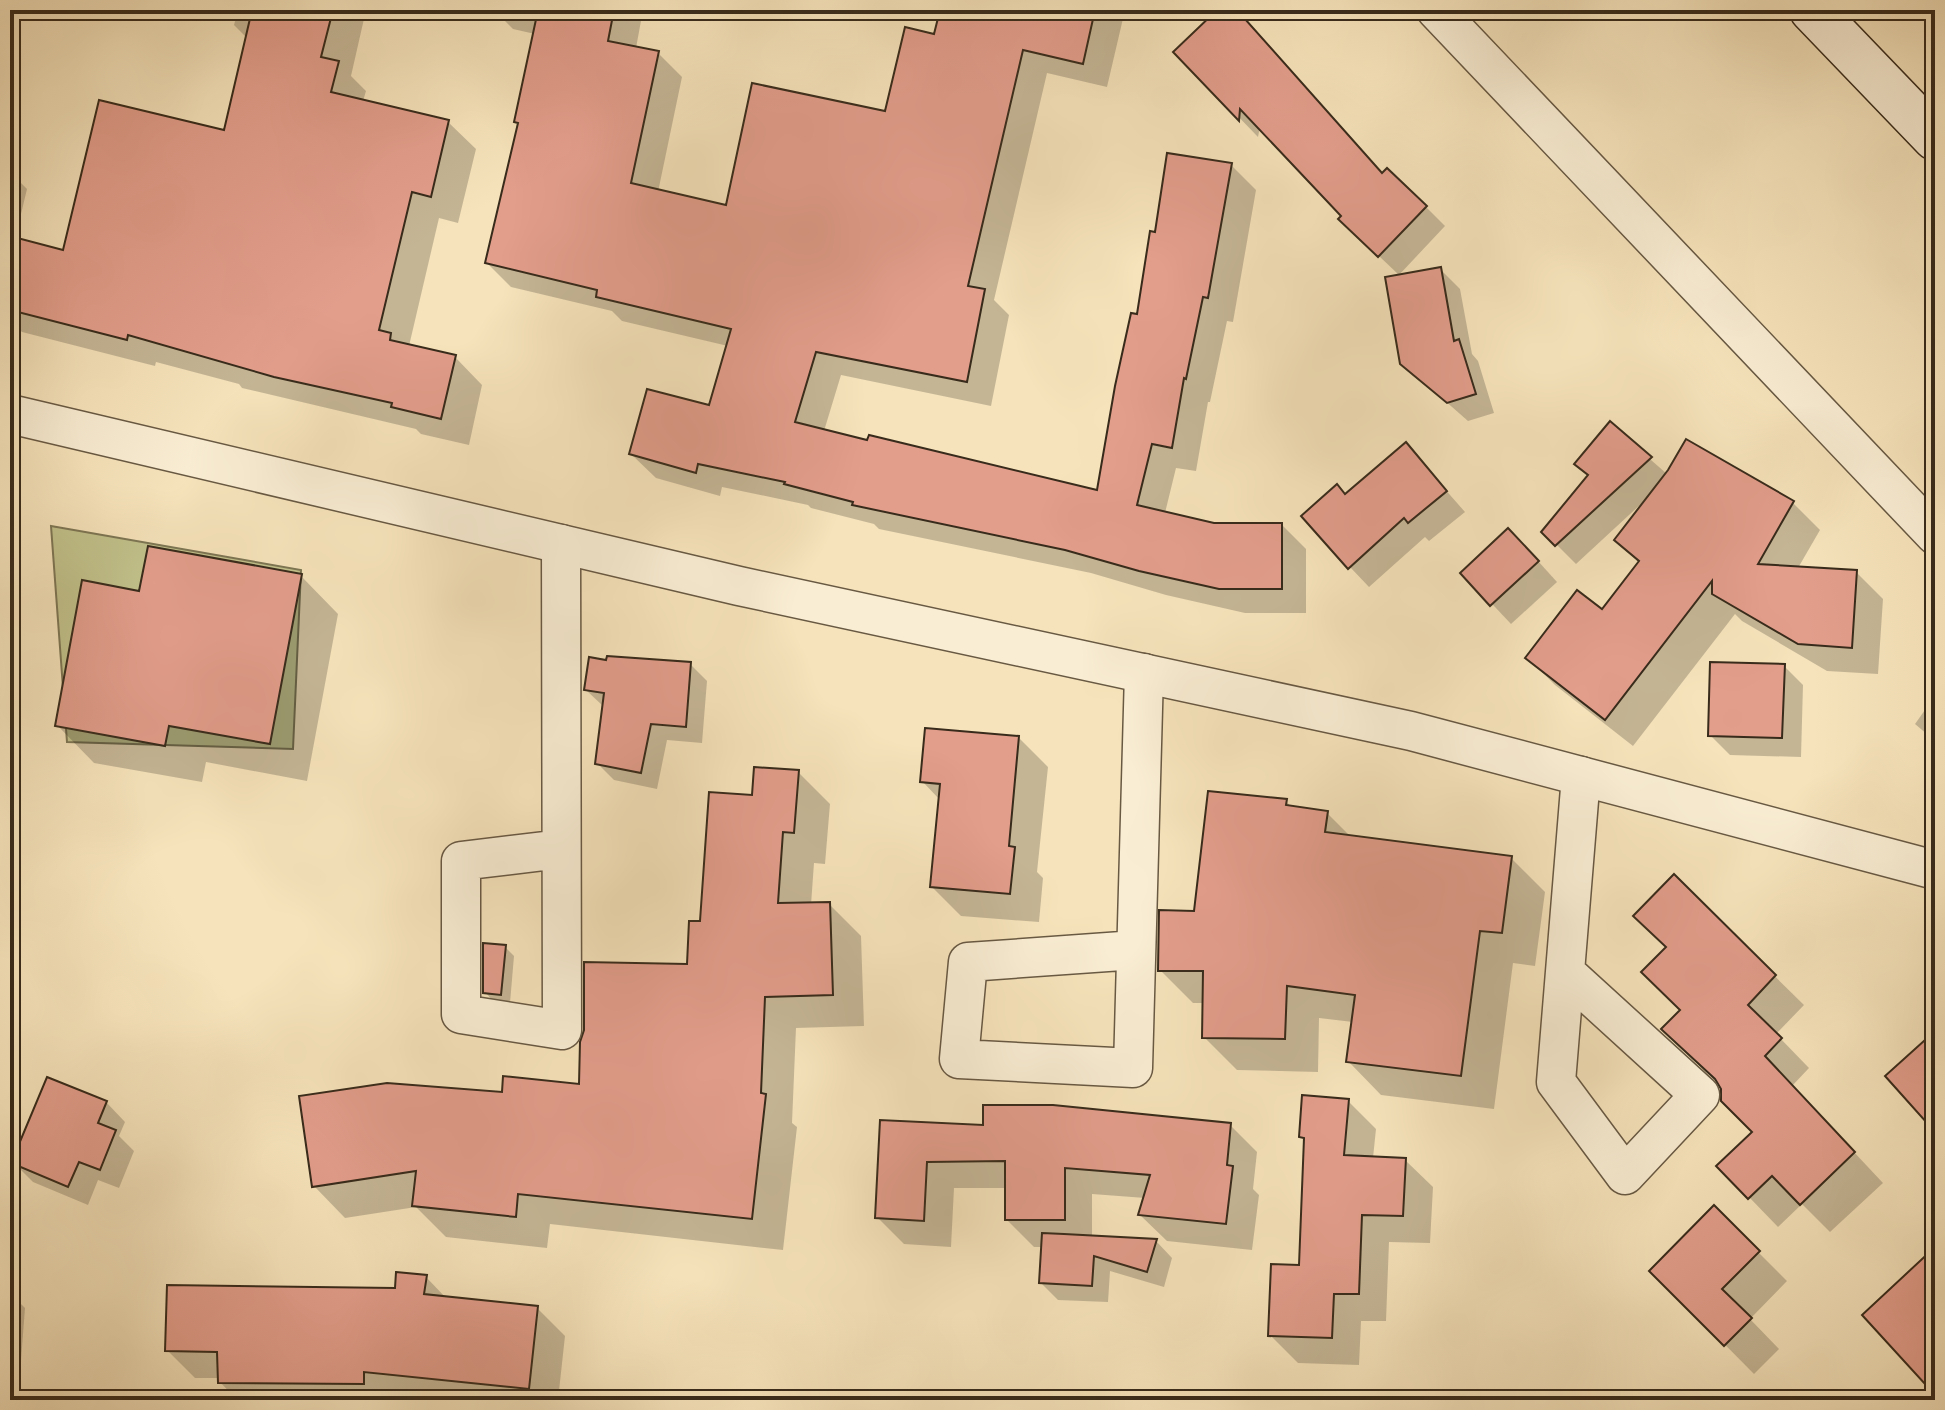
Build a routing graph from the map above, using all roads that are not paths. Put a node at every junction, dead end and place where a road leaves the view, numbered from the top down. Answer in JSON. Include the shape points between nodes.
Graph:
{"nodes":[{"id":1,"x":1436,"y":10,"type":"edge"},
{"id":2,"x":1812,"y":10,"type":"edge"},
{"id":3,"x":1935,"y":138,"type":"edge"},
{"id":4,"x":10,"y":414,"type":"edge"},
{"id":5,"x":1935,"y":535,"type":"edge"},
{"id":6,"x":561,"y":544,"type":"junction"},
{"id":7,"x":1144,"y":673,"type":"junction"},
{"id":8,"x":1581,"y":776,"type":"junction"},
{"id":9,"x":561,"y":849,"type":"junction"},
{"id":10,"x":1935,"y":870,"type":"edge"},
{"id":11,"x":1136,"y":950,"type":"junction"},
{"id":12,"x":1565,"y":972,"type":"junction"}],
"edges":[{"from":1,"to":5,"type":"street"},
{"from":2,"to":3,"type":"main road"},
{"from":4,"to":6,"type":"street"},
{"from":6,"to":7,"type":"street"},
{"from":6,"to":9,"type":"street"},
{"from":7,"to":8,"type":"street","via":[[1411,731]]},
{"from":7,"to":11,"type":"street"},
{"from":8,"to":10,"type":"street"},
{"from":8,"to":12,"type":"street"},
{"from":9,"to":9,"type":"street","via":[[562,1030],[461,1014],[461,861]]},
{"from":11,"to":11,"type":"street","via":[[1133,1068],[959,1059],[968,962]]},
{"from":12,"to":12,"type":"street","via":[[1556,1082],[1625,1175],[1700,1095]]}]}
